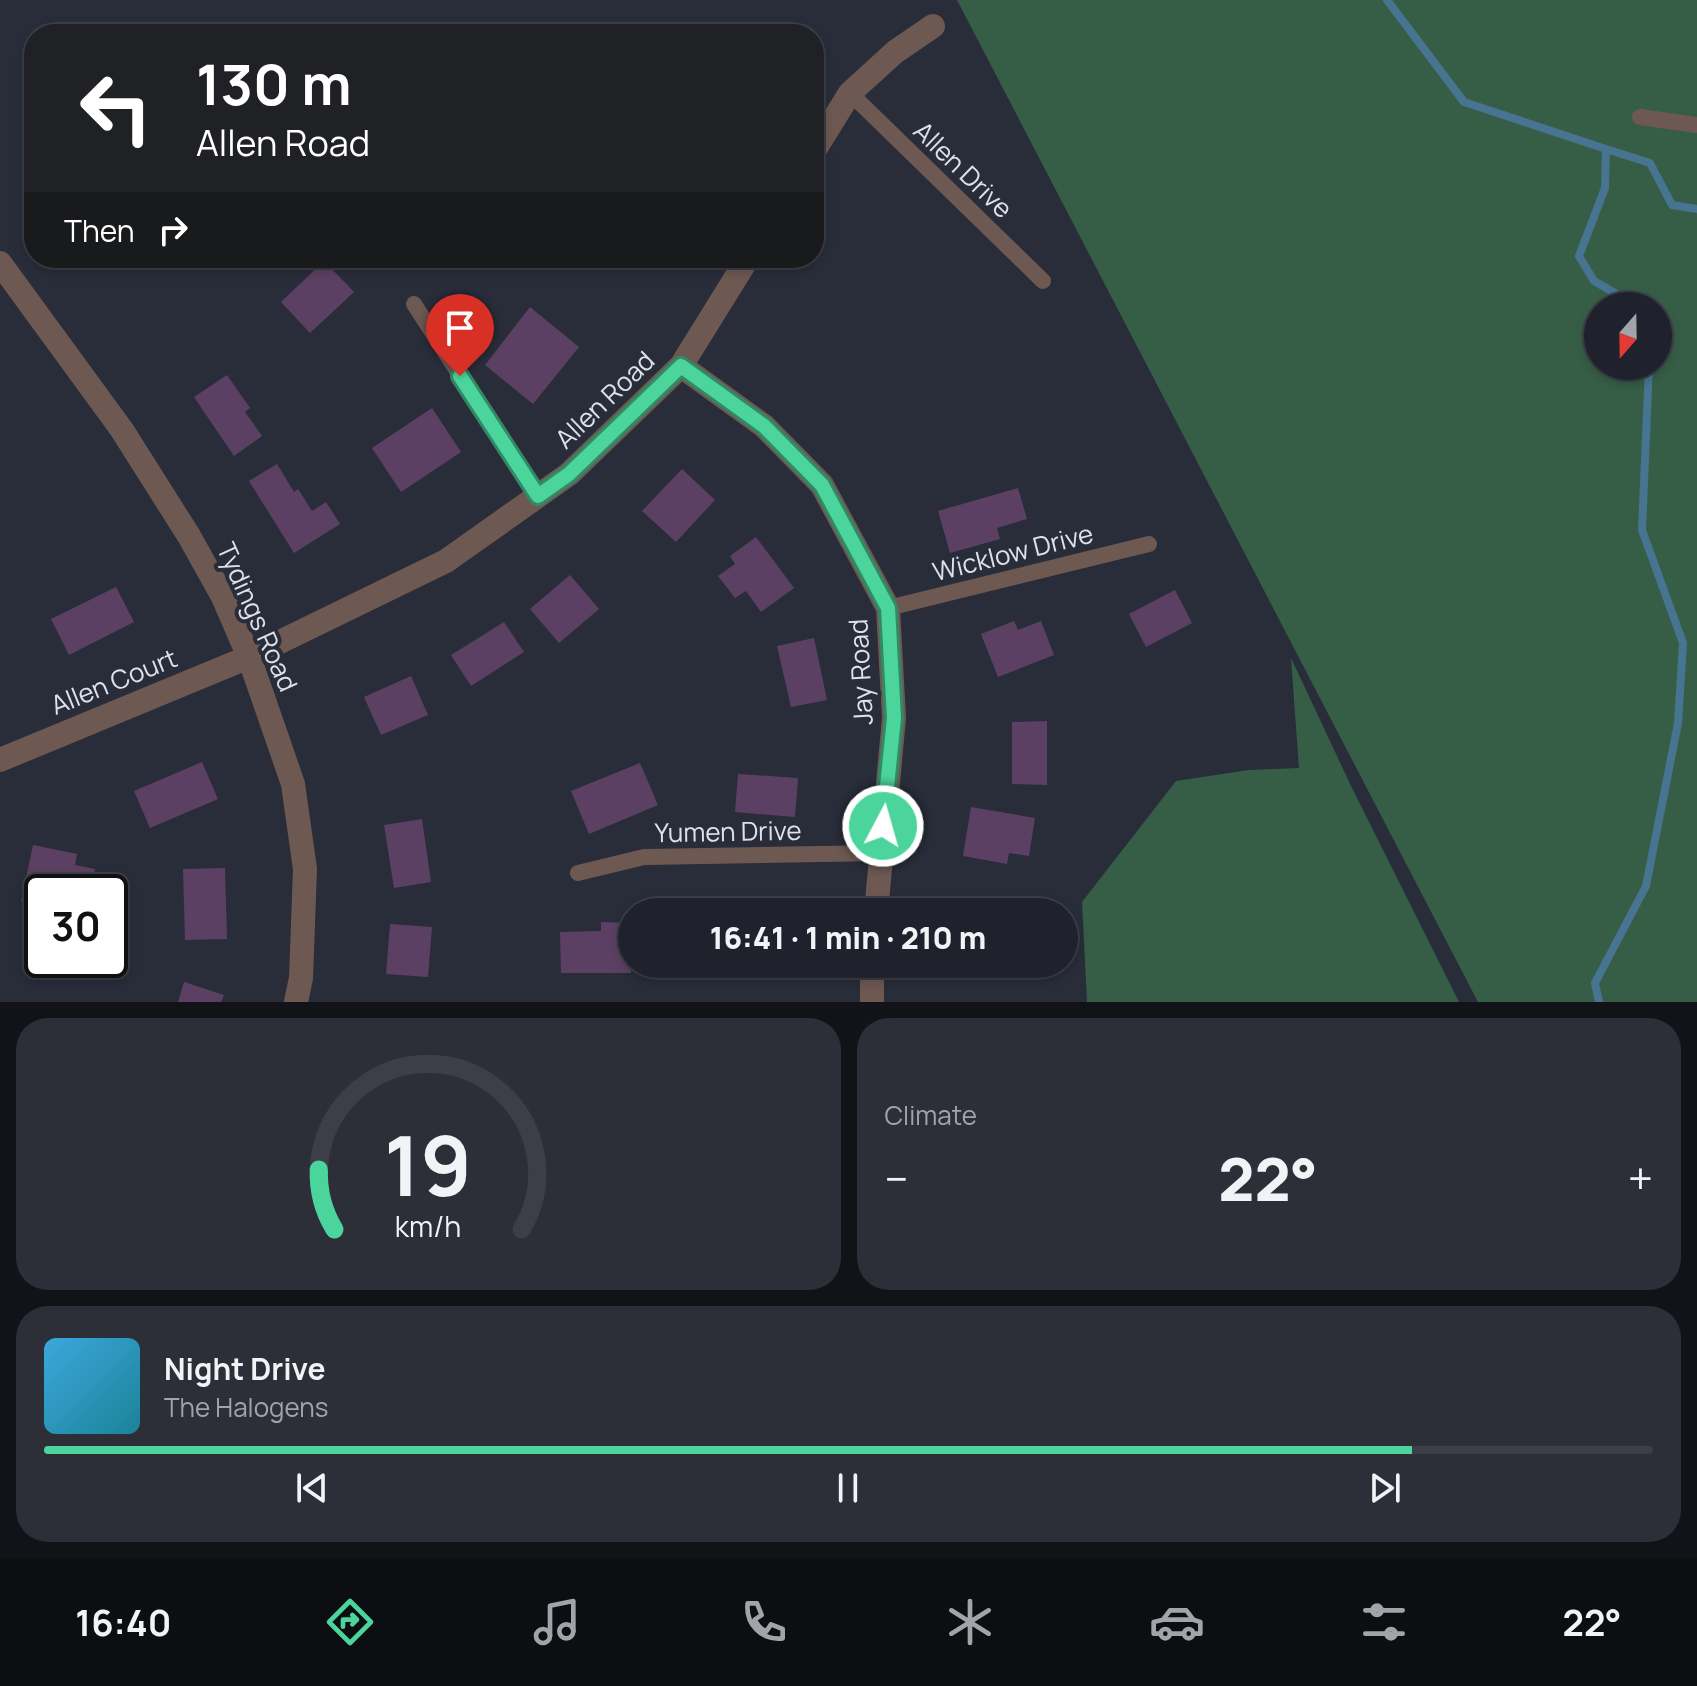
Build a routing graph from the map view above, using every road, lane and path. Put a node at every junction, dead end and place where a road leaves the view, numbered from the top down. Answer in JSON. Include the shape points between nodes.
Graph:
{"nodes":[{"id":1,"x":933,"y":26,"type":"dead end"},
{"id":2,"x":850,"y":93,"type":"junction"},
{"id":3,"x":1640,"y":117,"type":"dead end"},
{"id":4,"x":1697,"y":125,"type":"edge"},
{"id":5,"x":824,"y":135,"type":"edge"},
{"id":6,"x":0,"y":263,"type":"edge"},
{"id":7,"x":742,"y":268,"type":"edge"},
{"id":8,"x":1043,"y":281,"type":"dead end"},
{"id":9,"x":414,"y":304,"type":"dead end"},
{"id":10,"x":681,"y":366,"type":"junction"},
{"id":11,"x":538,"y":496,"type":"junction"},
{"id":12,"x":1149,"y":544,"type":"dead end"},
{"id":13,"x":888,"y":608,"type":"junction"},
{"id":14,"x":249,"y":657,"type":"junction"},
{"id":15,"x":0,"y":760,"type":"edge"},
{"id":16,"x":880,"y":853,"type":"junction"},
{"id":17,"x":578,"y":873,"type":"dead end"},
{"id":18,"x":877,"y":898,"type":"edge"},
{"id":19,"x":871,"y":978,"type":"edge"},
{"id":20,"x":296,"y":1002,"type":"edge"},
{"id":21,"x":872,"y":1002,"type":"edge"}],
"edges":[{"from":1,"to":2,"type":"street"},
{"from":2,"to":5,"type":"street"},
{"from":2,"to":8,"type":"lane","name":"Allen Drive"},
{"from":3,"to":4,"type":"lane"},
{"from":6,"to":14,"type":"street","name":"Tydings Road","via":[[122,430],[189,536]]},
{"from":7,"to":10,"type":"street","name":"Allen Road"},
{"from":9,"to":11,"type":"lane"},
{"from":10,"to":11,"type":"street","name":"Allen Road","via":[[569,474]]},
{"from":10,"to":13,"type":"street","name":"Jay Road","via":[[764,426],[822,485]]},
{"from":11,"to":14,"type":"street","name":"Allen Road","via":[[446,561]]},
{"from":12,"to":13,"type":"lane","name":"Wicklow Drive"},
{"from":13,"to":16,"type":"street","name":"Jay Road","via":[[894,718]]},
{"from":14,"to":15,"type":"street","name":"Allen Court"},
{"from":14,"to":20,"type":"street","name":"Tydings Road","via":[[293,784],[305,869]]},
{"from":16,"to":17,"type":"lane","name":"Yumen Drive","via":[[644,857]]},
{"from":16,"to":18,"type":"street","name":"Jay Road"},
{"from":19,"to":21,"type":"street"}]}
